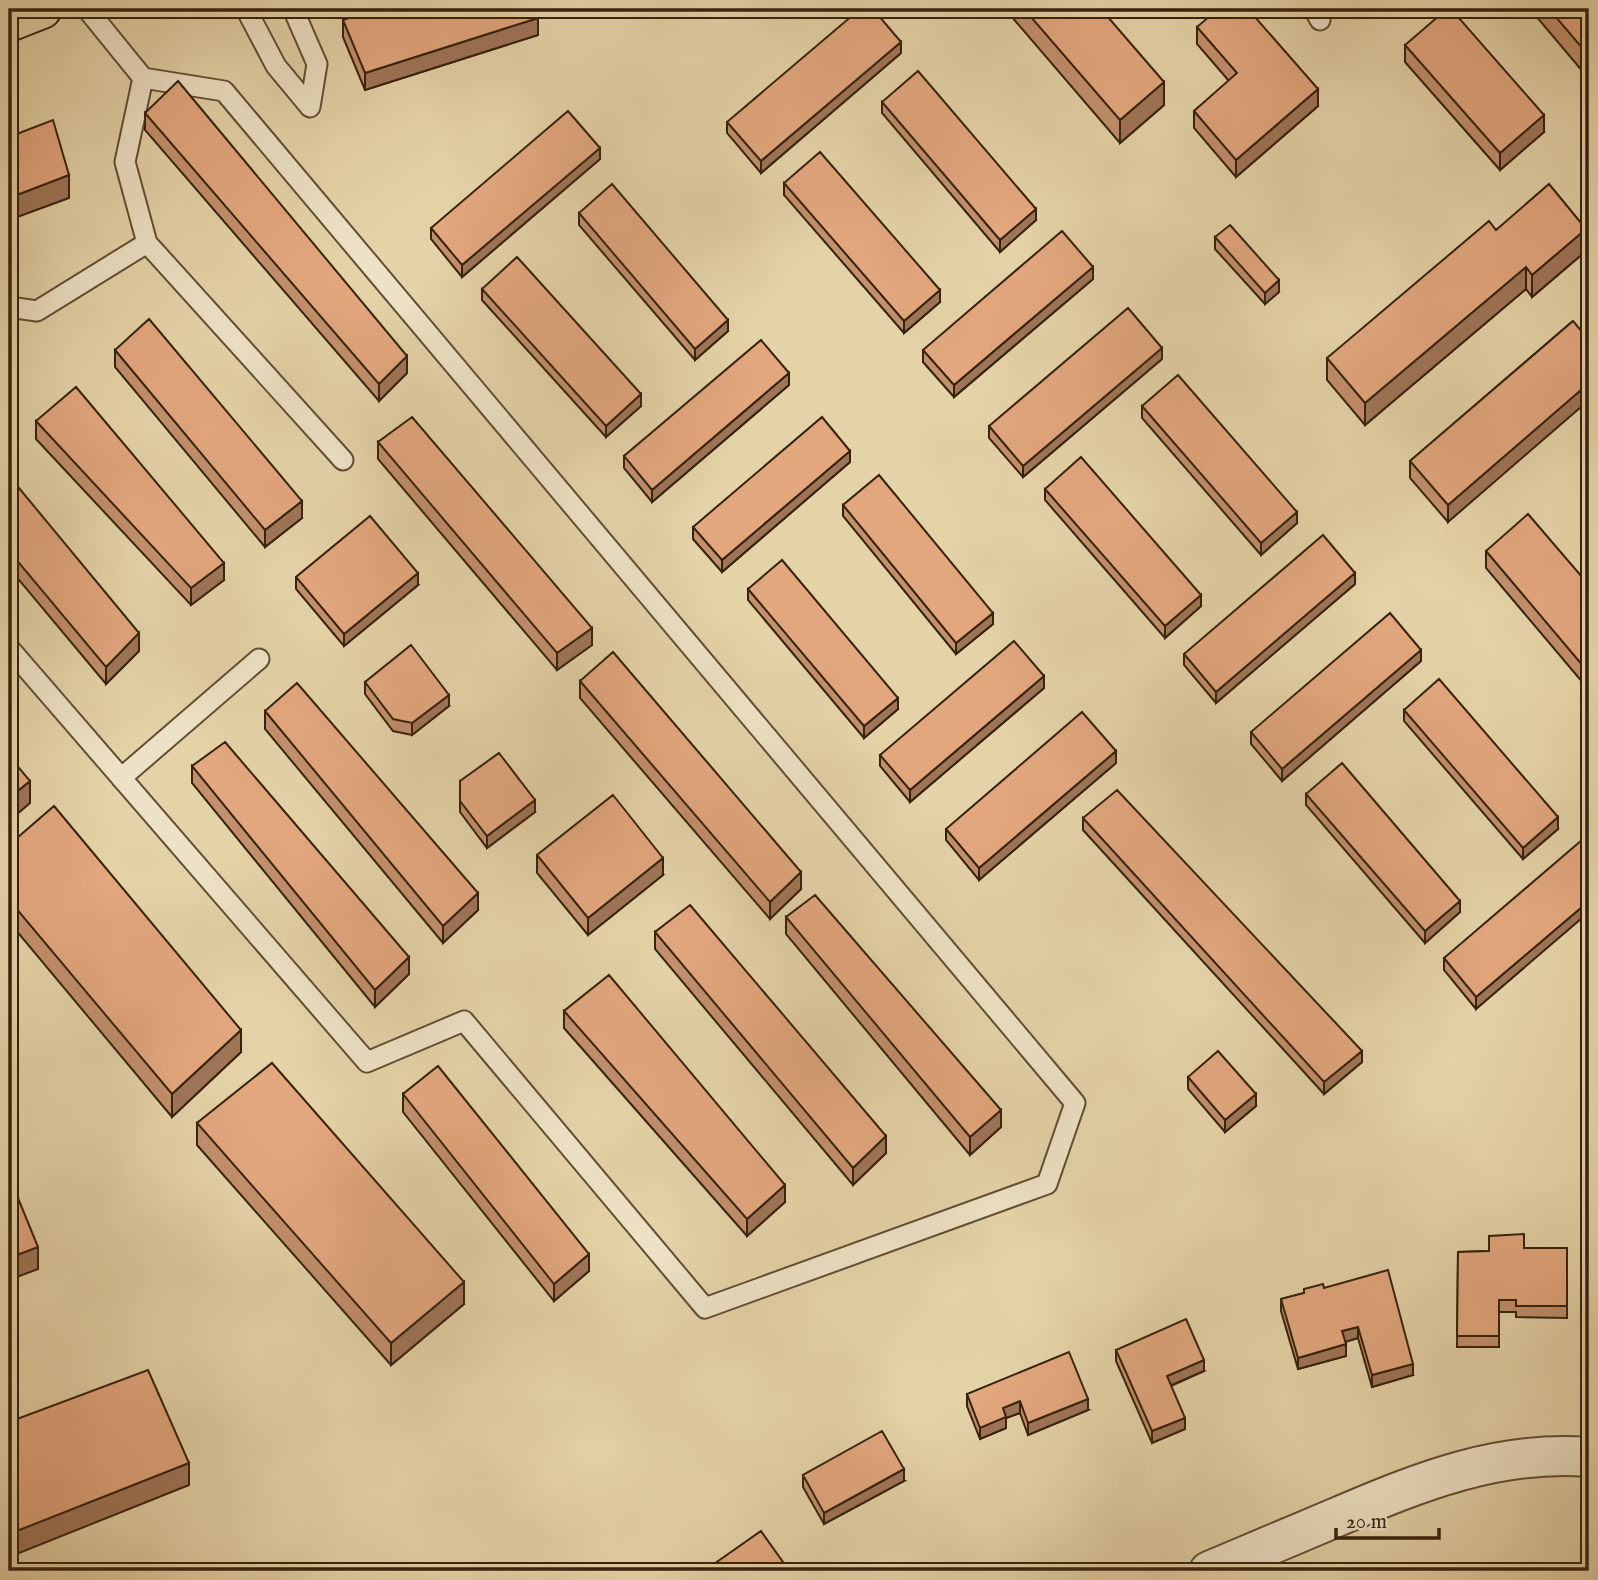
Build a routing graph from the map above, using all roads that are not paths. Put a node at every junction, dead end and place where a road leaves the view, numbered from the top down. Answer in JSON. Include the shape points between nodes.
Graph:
{"nodes":[{"id":1,"x":42,"y":9,"type":"edge"},
{"id":2,"x":88,"y":9,"type":"edge"},
{"id":3,"x":246,"y":9,"type":"edge"},
{"id":4,"x":293,"y":9,"type":"edge"},
{"id":5,"x":9,"y":22,"type":"edge"},
{"id":6,"x":143,"y":78,"type":"junction"},
{"id":7,"x":148,"y":243,"type":"junction"},
{"id":8,"x":9,"y":307,"type":"edge"},
{"id":9,"x":343,"y":460,"type":"dead end"},
{"id":10,"x":9,"y":648,"type":"edge"},
{"id":11,"x":259,"y":659,"type":"dead end"},
{"id":12,"x":121,"y":778,"type":"junction"},
{"id":13,"x":1589,"y":1457,"type":"edge"},
{"id":14,"x":1209,"y":1571,"type":"edge"}],
"edges":[{"from":1,"to":5,"type":"main road"},
{"from":2,"to":6,"type":"lane"},
{"from":3,"to":4,"type":"lane","via":[[276,66],[310,107],[317,64]]},
{"from":6,"to":7,"type":"lane","via":[[125,162]]},
{"from":6,"to":12,"type":"lane","via":[[224,91],[1075,1103],[1047,1184],[705,1308],[464,1021],[367,1062]]},
{"from":7,"to":8,"type":"lane","via":[[37,310]]},
{"from":7,"to":9,"type":"lane"},
{"from":10,"to":12,"type":"lane"},
{"from":11,"to":12,"type":"lane"},
{"from":13,"to":14,"type":"street","via":[[1493,1462],[1419,1482]]}]}
